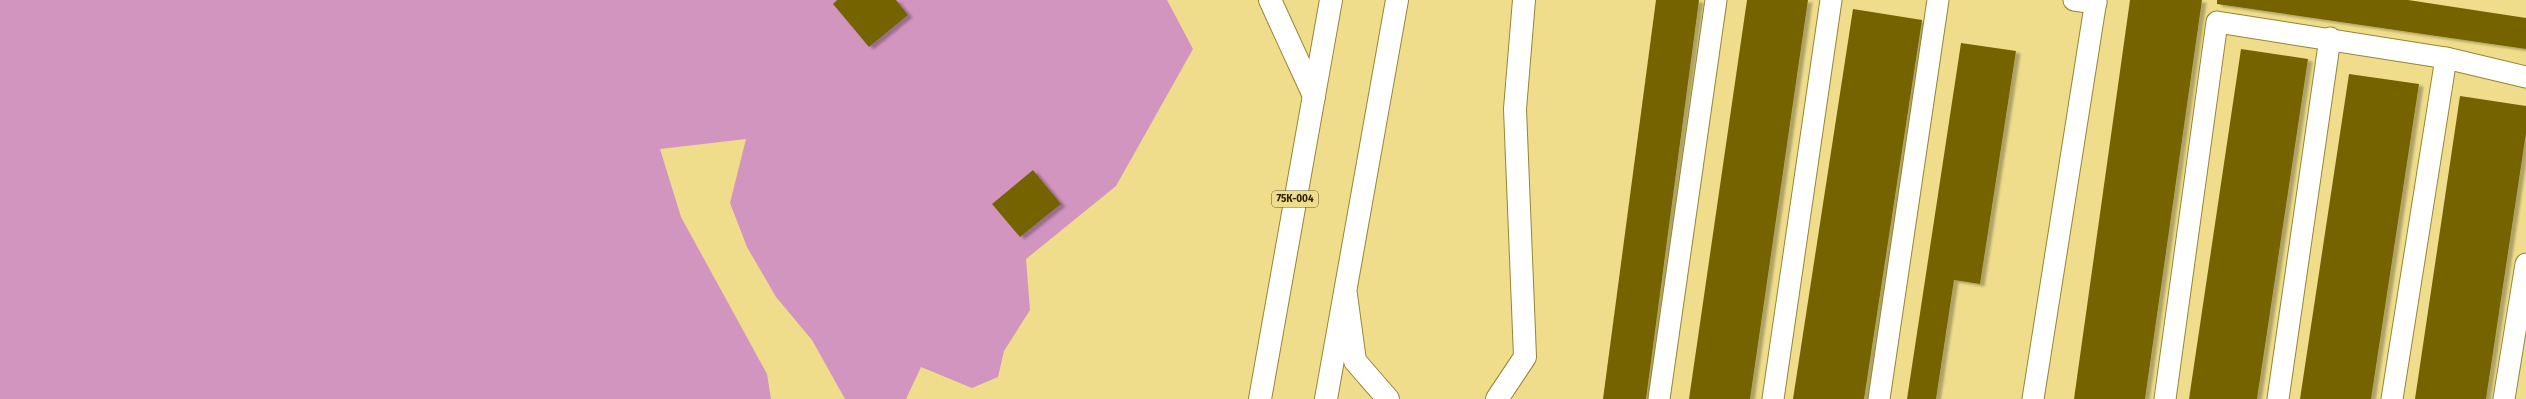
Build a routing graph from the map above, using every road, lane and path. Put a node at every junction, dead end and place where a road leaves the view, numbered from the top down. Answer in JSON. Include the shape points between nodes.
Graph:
{"nodes":[{"id":1,"x":1270,"y":0,"type":"edge"},
{"id":2,"x":1331,"y":0,"type":"edge"},
{"id":3,"x":1397,"y":0,"type":"edge"},
{"id":4,"x":1524,"y":0,"type":"edge"},
{"id":5,"x":1716,"y":0,"type":"edge"},
{"id":6,"x":1831,"y":0,"type":"edge"},
{"id":7,"x":1938,"y":0,"type":"edge"},
{"id":8,"x":2074,"y":0,"type":"edge"},
{"id":9,"x":2096,"y":2,"type":"edge"},
{"id":10,"x":2330,"y":38,"type":"junction"},
{"id":11,"x":2446,"y":58,"type":"junction"},
{"id":12,"x":2526,"y":77,"type":"edge"},
{"id":13,"x":1314,"y":96,"type":"junction"},
{"id":14,"x":2526,"y":264,"type":"edge"},
{"id":15,"x":1345,"y":290,"type":"junction"},
{"id":16,"x":1260,"y":399,"type":"edge"},
{"id":17,"x":1326,"y":399,"type":"edge"},
{"id":18,"x":1388,"y":399,"type":"edge"},
{"id":19,"x":1497,"y":399,"type":"edge"},
{"id":20,"x":1659,"y":399,"type":"edge"},
{"id":21,"x":1773,"y":399,"type":"edge"},
{"id":22,"x":1880,"y":399,"type":"edge"},
{"id":23,"x":2032,"y":399,"type":"edge"},
{"id":24,"x":2165,"y":399,"type":"edge"},
{"id":25,"x":2278,"y":399,"type":"edge"},
{"id":26,"x":2392,"y":399,"type":"edge"},
{"id":27,"x":2504,"y":399,"type":"edge"}],
"edges":[{"from":1,"to":13,"type":"main road"},
{"from":2,"to":13,"type":"main road","number":"75К-004"},
{"from":3,"to":15,"type":"main road"},
{"from":4,"to":19,"type":"main road","via":[[1515,109],[1525,356]]},
{"from":5,"to":20,"type":"lane"},
{"from":6,"to":21,"type":"lane"},
{"from":7,"to":22,"type":"lane"},
{"from":8,"to":9,"type":"lane"},
{"from":9,"to":23,"type":"lane"},
{"from":10,"to":11,"type":"lane"},
{"from":10,"to":24,"type":"lane","via":[[2217,22]]},
{"from":10,"to":25,"type":"lane"},
{"from":11,"to":12,"type":"lane"},
{"from":11,"to":26,"type":"lane"},
{"from":13,"to":16,"type":"main road","number":"75К-004"},
{"from":14,"to":27,"type":"lane"},
{"from":15,"to":17,"type":"main road"},
{"from":15,"to":18,"type":"main road","via":[[1356,361]]}]}
